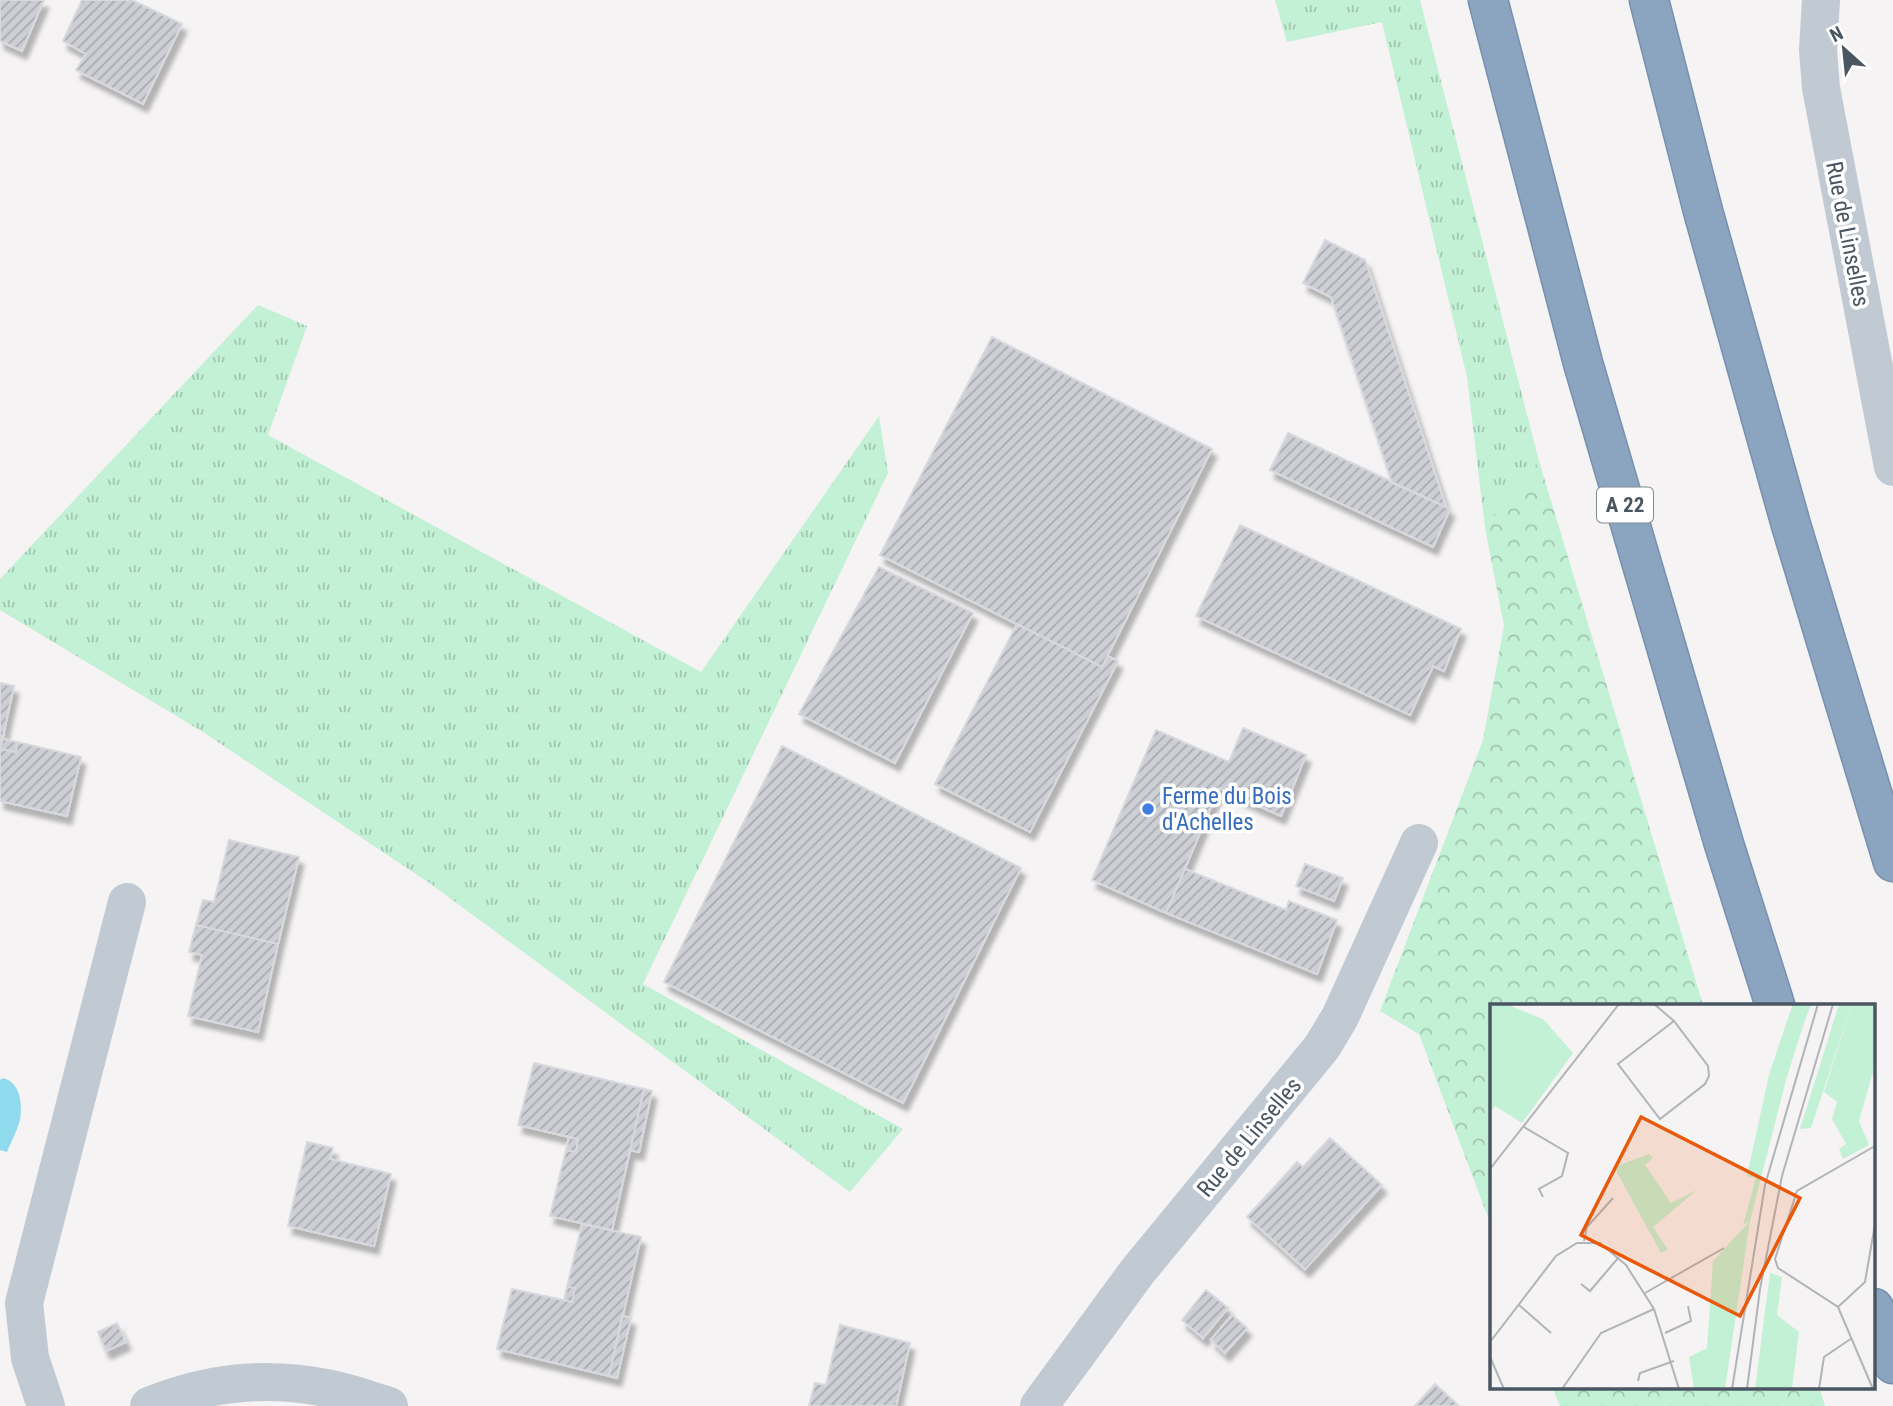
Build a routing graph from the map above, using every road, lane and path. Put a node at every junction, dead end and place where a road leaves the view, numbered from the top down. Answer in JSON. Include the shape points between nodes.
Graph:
{"nodes":[{"id":1,"x":1488,"y":0,"type":"edge"},
{"id":2,"x":1649,"y":0,"type":"edge"},
{"id":3,"x":1821,"y":0,"type":"edge"},
{"id":4,"x":1893,"y":467,"type":"edge"},
{"id":5,"x":1419,"y":843,"type":"dead end"},
{"id":6,"x":1893,"y":862,"type":"edge"},
{"id":7,"x":127,"y":902,"type":"dead end"},
{"id":8,"x":1775,"y":1004,"type":"edge"},
{"id":9,"x":1876,"y":1314,"type":"edge"},
{"id":10,"x":1893,"y":1364,"type":"edge"},
{"id":11,"x":46,"y":1406,"type":"edge"},
{"id":12,"x":149,"y":1406,"type":"edge"},
{"id":13,"x":390,"y":1406,"type":"edge"},
{"id":14,"x":1039,"y":1406,"type":"edge"}],
"edges":[{"from":1,"to":8,"type":"highway","number":"A 22","via":[[1583,363]]},
{"from":2,"to":6,"type":"highway","via":[[1791,525]]},
{"from":3,"to":4,"type":"street","name":"Rue de Linselles","via":[[1821,89]]},
{"from":5,"to":14,"type":"street","name":"Rue de Linselles","via":[[1322,1047],[1137,1272]]},
{"from":7,"to":11,"type":"street","via":[[24,1303],[30,1358]]},
{"from":9,"to":10,"type":"highway"},
{"from":12,"to":13,"type":"street","via":[[219,1384],[249,1381],[328,1388]]}]}
